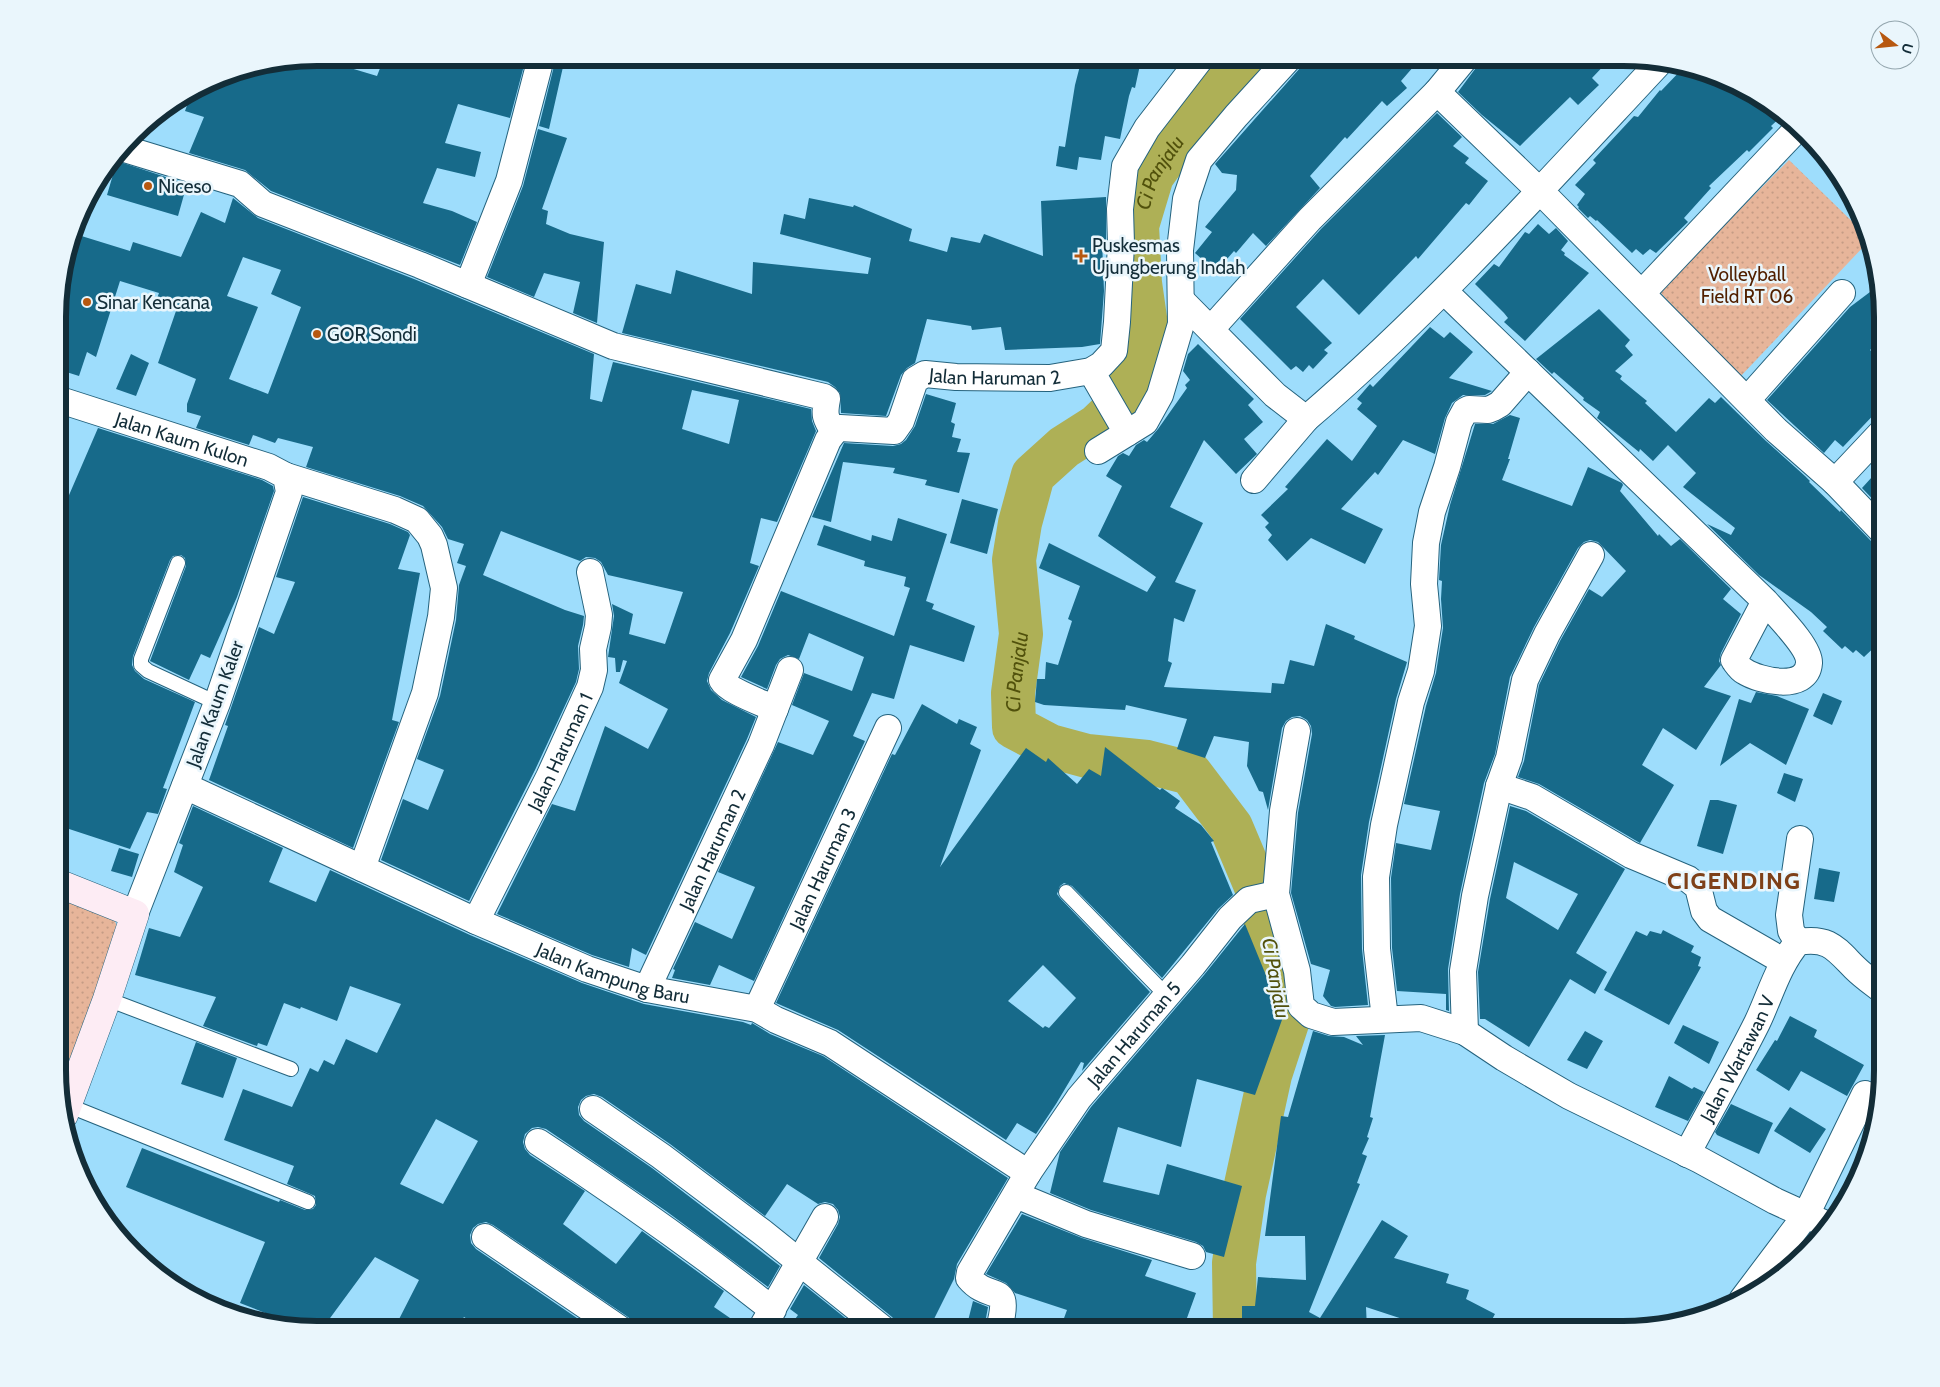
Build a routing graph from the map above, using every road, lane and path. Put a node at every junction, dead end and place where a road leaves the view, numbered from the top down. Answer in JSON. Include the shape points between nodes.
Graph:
{"nodes":[{"id":1,"x":539,"y":66,"type":"edge"},
{"id":2,"x":1195,"y":66,"type":"edge"},
{"id":3,"x":1282,"y":66,"type":"edge"},
{"id":4,"x":1459,"y":66,"type":"edge"},
{"id":5,"x":1655,"y":68,"type":"edge"},
{"id":6,"x":1438,"y":92,"type":"junction"},
{"id":7,"x":1793,"y":133,"type":"edge"},
{"id":8,"x":130,"y":151,"type":"edge"},
{"id":9,"x":1540,"y":191,"type":"junction"},
{"id":10,"x":468,"y":285,"type":"junction"},
{"id":11,"x":1444,"y":290,"type":"junction"},
{"id":12,"x":1642,"y":293,"type":"junction"},
{"id":13,"x":1842,"y":293,"type":"dead end"},
{"id":14,"x":1181,"y":300,"type":"junction"},
{"id":15,"x":1211,"y":329,"type":"junction"},
{"id":16,"x":1528,"y":372,"type":"junction"},
{"id":17,"x":1095,"y":379,"type":"junction"},
{"id":18,"x":1747,"y":400,"type":"junction"},
{"id":19,"x":66,"y":402,"type":"edge"},
{"id":20,"x":1306,"y":419,"type":"junction"},
{"id":21,"x":1122,"y":424,"type":"junction"},
{"id":22,"x":834,"y":432,"type":"junction"},
{"id":23,"x":1874,"y":441,"type":"edge"},
{"id":24,"x":1098,"y":451,"type":"dead end"},
{"id":25,"x":1254,"y":480,"type":"dead end"},
{"id":26,"x":1835,"y":482,"type":"junction"},
{"id":27,"x":287,"y":484,"type":"junction"},
{"id":28,"x":1874,"y":523,"type":"edge"},
{"id":29,"x":1591,"y":555,"type":"dead end"},
{"id":30,"x":178,"y":563,"type":"dead end"},
{"id":31,"x":590,"y":572,"type":"dead end"},
{"id":32,"x":1765,"y":601,"type":"dead end"},
{"id":33,"x":790,"y":670,"type":"dead end"},
{"id":34,"x":217,"y":703,"type":"junction"},
{"id":35,"x":775,"y":709,"type":"junction"},
{"id":36,"x":888,"y":728,"type":"dead end"},
{"id":37,"x":1297,"y":731,"type":"dead end"},
{"id":38,"x":185,"y":786,"type":"junction"},
{"id":39,"x":1499,"y":786,"type":"junction"},
{"id":40,"x":1800,"y":839,"type":"dead end"},
{"id":41,"x":362,"y":868,"type":"junction"},
{"id":42,"x":66,"y":886,"type":"edge"},
{"id":43,"x":1066,"y":892,"type":"dead end"},
{"id":44,"x":1265,"y":896,"type":"junction"},
{"id":45,"x":135,"y":914,"type":"junction"},
{"id":46,"x":476,"y":921,"type":"junction"},
{"id":47,"x":1791,"y":952,"type":"junction"},
{"id":48,"x":1874,"y":984,"type":"edge"},
{"id":49,"x":647,"y":989,"type":"junction"},
{"id":50,"x":1167,"y":996,"type":"junction"},
{"id":51,"x":107,"y":999,"type":"junction"},
{"id":52,"x":756,"y":1009,"type":"junction"},
{"id":53,"x":1385,"y":1019,"type":"junction"},
{"id":54,"x":1465,"y":1032,"type":"junction"},
{"id":55,"x":291,"y":1069,"type":"dead end"},
{"id":56,"x":1864,"y":1094,"type":"dead end"},
{"id":57,"x":68,"y":1102,"type":"edge"},
{"id":58,"x":592,"y":1108,"type":"dead end"},
{"id":59,"x":70,"y":1112,"type":"edge"},
{"id":60,"x":538,"y":1142,"type":"dead end"},
{"id":61,"x":1687,"y":1154,"type":"junction"},
{"id":62,"x":1022,"y":1184,"type":"junction"},
{"id":63,"x":308,"y":1202,"type":"dead end"},
{"id":64,"x":1806,"y":1215,"type":"junction"},
{"id":65,"x":825,"y":1217,"type":"dead end"},
{"id":66,"x":1822,"y":1222,"type":"edge"},
{"id":67,"x":485,"y":1237,"type":"dead end"},
{"id":68,"x":1192,"y":1256,"type":"dead end"},
{"id":69,"x":799,"y":1263,"type":"junction"},
{"id":70,"x":1755,"y":1282,"type":"edge"},
{"id":71,"x":767,"y":1320,"type":"edge"},
{"id":72,"x":608,"y":1321,"type":"edge"},
{"id":73,"x":873,"y":1321,"type":"edge"},
{"id":74,"x":1001,"y":1321,"type":"edge"}],
"edges":[{"from":1,"to":10,"type":"street","via":[[509,181]]},
{"from":2,"to":17,"type":"street","name":"Jalan Haruman 2","via":[[1147,128],[1126,166],[1120,209],[1114,352],[1101,365]]},
{"from":3,"to":14,"type":"street","via":[[1199,160],[1186,199],[1180,250]]},
{"from":4,"to":6,"type":"street"},
{"from":5,"to":9,"type":"street"},
{"from":6,"to":9,"type":"street"},
{"from":6,"to":15,"type":"street","via":[[1310,218]]},
{"from":7,"to":12,"type":"street"},
{"from":8,"to":10,"type":"street","via":[[240,184],[263,204]]},
{"from":9,"to":11,"type":"street"},
{"from":9,"to":12,"type":"street"},
{"from":10,"to":22,"type":"street","via":[[613,346],[824,397],[827,399],[824,412]]},
{"from":11,"to":16,"type":"street"},
{"from":11,"to":20,"type":"street"},
{"from":12,"to":18,"type":"street"},
{"from":13,"to":18,"type":"street"},
{"from":14,"to":15,"type":"street"},
{"from":14,"to":21,"type":"street","via":[[1181,324],[1160,395],[1144,422]]},
{"from":15,"to":20,"type":"street","via":[[1275,395]]},
{"from":16,"to":32,"type":"street"},
{"from":16,"to":53,"type":"street","via":[[1500,404],[1488,410],[1465,410],[1432,512],[1426,543],[1424,584],[1428,626],[1421,671],[1384,825],[1376,877],[1377,949]]},
{"from":17,"to":21,"type":"street"},
{"from":17,"to":22,"type":"street","name":"Jalan Haruman 2","via":[[925,374],[915,380],[901,421],[894,431],[840,428]]},
{"from":18,"to":26,"type":"street"},
{"from":19,"to":27,"type":"street","name":"Jalan Kaum Kulon","via":[[269,467]]},
{"from":20,"to":25,"type":"street"},
{"from":21,"to":24,"type":"street"},
{"from":22,"to":35,"type":"street","via":[[744,640],[722,680],[745,696]]},
{"from":23,"to":26,"type":"street"},
{"from":26,"to":28,"type":"street"},
{"from":27,"to":34,"type":"street","name":"Jalan Kaum Kaler"},
{"from":27,"to":41,"type":"street","name":"Jalan Kaum Kulon","via":[[395,510],[417,520],[434,545],[444,588],[424,693]]},
{"from":29,"to":39,"type":"street","via":[[1525,680],[1509,758]]},
{"from":30,"to":34,"type":"lane","via":[[141,665],[148,672]]},
{"from":31,"to":46,"type":"street","name":"Jalan Haruman 1","via":[[599,615],[590,687],[550,777]]},
{"from":33,"to":35,"type":"street","name":"Jalan Haruman 2"},
{"from":34,"to":38,"type":"street","name":"Jalan Kaum Kaler"},
{"from":35,"to":49,"type":"street","name":"Jalan Haruman 2"},
{"from":36,"to":52,"type":"street","name":"Jalan Haruman 3"},
{"from":37,"to":44,"type":"street"},
{"from":38,"to":41,"type":"street","name":"Jalan Kampung Baru"},
{"from":38,"to":45,"type":"street","name":"Jalan Kaum Kaler"},
{"from":39,"to":47,"type":"street","via":[[1532,797],[1631,855],[1688,879],[1698,888],[1704,912],[1710,918]]},
{"from":39,"to":54,"type":"street","via":[[1474,896],[1463,971]]},
{"from":40,"to":47,"type":"street","via":[[1789,915]]},
{"from":41,"to":46,"type":"street","name":"Jalan Kampung Baru"},
{"from":42,"to":45,"type":"street"},
{"from":43,"to":50,"type":"lane"},
{"from":44,"to":50,"type":"street","name":"Jalan Haruman 5","via":[[1230,918]]},
{"from":44,"to":53,"type":"street","via":[[1297,971],[1301,1006],[1311,1015],[1333,1022]]},
{"from":45,"to":51,"type":"street"},
{"from":46,"to":49,"type":"street","name":"Jalan Kampung Baru","via":[[587,969]]},
{"from":47,"to":48,"type":"street","via":[[1813,940],[1825,943],[1839,950]]},
{"from":47,"to":61,"type":"street","name":"Jalan Wartawan V"},
{"from":49,"to":52,"type":"street","name":"Jalan Kampung Baru"},
{"from":50,"to":62,"type":"street","name":"Jalan Haruman 5","via":[[1079,1098]]},
{"from":51,"to":55,"type":"lane"},
{"from":51,"to":57,"type":"street"},
{"from":52,"to":62,"type":"street","name":"Jalan Kampung Baru","via":[[830,1043]]},
{"from":53,"to":54,"type":"street","via":[[1421,1018]]},
{"from":54,"to":61,"type":"street","via":[[1569,1096]]},
{"from":56,"to":64,"type":"street"},
{"from":58,"to":69,"type":"street","via":[[702,1187]]},
{"from":59,"to":63,"type":"lane"},
{"from":60,"to":71,"type":"street","via":[[610,1189],[734,1279]]},
{"from":61,"to":64,"type":"street"},
{"from":62,"to":68,"type":"street","name":"Jalan Kampung Baru","via":[[1086,1224]]},
{"from":62,"to":74,"type":"street","name":"Jalan Haruman 5","via":[[969,1278],[974,1284],[1001,1296],[1004,1308]]},
{"from":64,"to":66,"type":"street"},
{"from":64,"to":70,"type":"street"},
{"from":65,"to":69,"type":"street"},
{"from":67,"to":72,"type":"street"},
{"from":69,"to":71,"type":"street"},
{"from":69,"to":73,"type":"street"}]}
